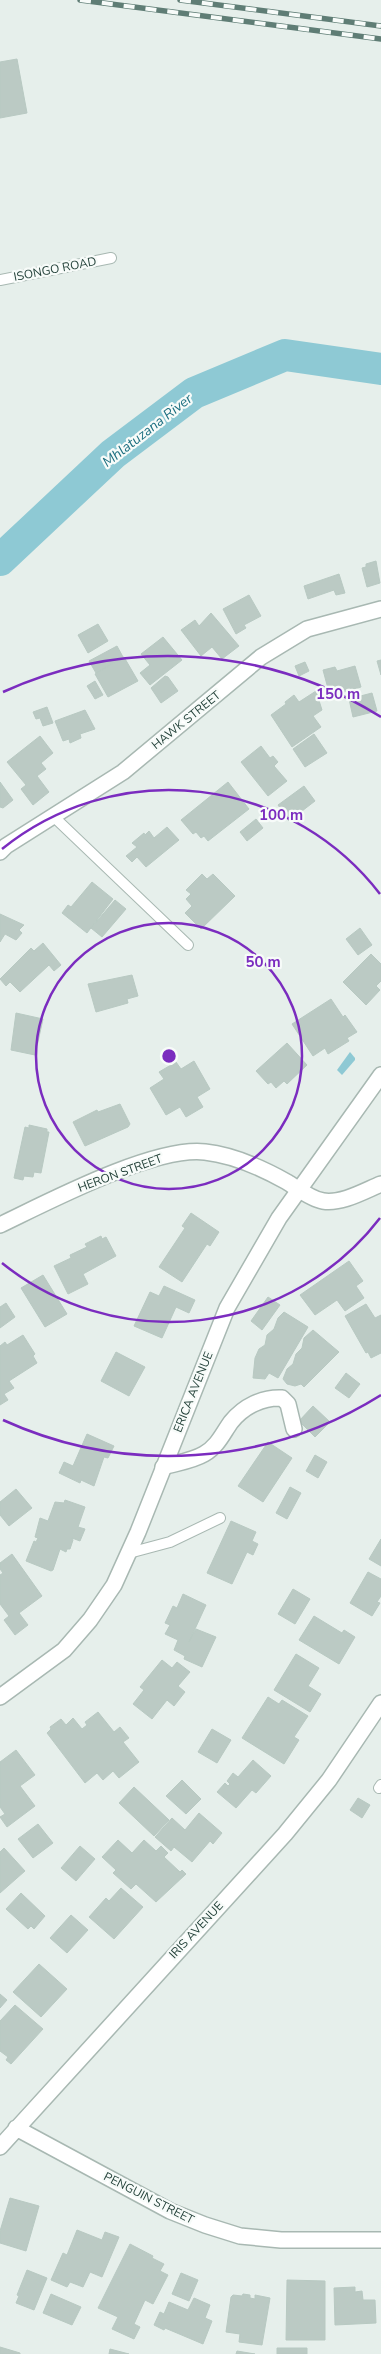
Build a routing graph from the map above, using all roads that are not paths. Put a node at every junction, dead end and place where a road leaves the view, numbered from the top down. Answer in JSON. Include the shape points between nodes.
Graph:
{"nodes":[{"id":1,"x":111,"y":258,"type":"dead end"},
{"id":2,"x":0,"y":280,"type":"edge"},
{"id":3,"x":381,"y":609,"type":"edge"},
{"id":4,"x":53,"y":816,"type":"junction"},
{"id":5,"x":0,"y":852,"type":"edge"},
{"id":6,"x":188,"y":944,"type":"dead end"},
{"id":7,"x":381,"y":1075,"type":"edge"},
{"id":8,"x":381,"y":1184,"type":"edge"},
{"id":9,"x":300,"y":1189,"type":"junction"},
{"id":10,"x":0,"y":1225,"type":"edge"},
{"id":11,"x":294,"y":1429,"type":"dead end"},
{"id":12,"x":163,"y":1467,"type":"junction"},
{"id":13,"x":220,"y":1518,"type":"dead end"},
{"id":14,"x":129,"y":1552,"type":"junction"},
{"id":15,"x":0,"y":1698,"type":"edge"},
{"id":16,"x":381,"y":1704,"type":"edge"},
{"id":17,"x":16,"y":2128,"type":"junction"},
{"id":18,"x":0,"y":2147,"type":"edge"},
{"id":19,"x":381,"y":2240,"type":"edge"}],
"edges":[{"from":1,"to":2,"type":"lane","name":"ISONGO ROAD"},
{"from":3,"to":4,"type":"street","name":"HAWK STREET","via":[[307,629],[285,641],[261,657],[123,772]]},
{"from":4,"to":5,"type":"street","name":"HAWK STREET"},
{"from":4,"to":6,"type":"lane"},
{"from":7,"to":9,"type":"street","name":"ERICA AVENUE"},
{"from":8,"to":9,"type":"street","name":"HERON STREET","via":[[335,1201],[322,1201]]},
{"from":9,"to":10,"type":"street","name":"HERON STREET","via":[[274,1174],[231,1158],[204,1152],[175,1153],[71,1192]]},
{"from":9,"to":12,"type":"street","name":"ERICA AVENUE","via":[[227,1308]]},
{"from":11,"to":12,"type":"street","via":[[288,1404],[282,1398],[261,1400],[244,1410],[204,1454]]},
{"from":12,"to":14,"type":"street","name":"ERICA AVENUE"},
{"from":13,"to":14,"type":"lane","via":[[162,1545]]},
{"from":14,"to":15,"type":"street","name":"ERICA AVENUE","via":[[114,1585],[64,1650]]},
{"from":16,"to":17,"type":"street","name":"IRIS AVENUE","via":[[329,1780],[285,1834]]},
{"from":17,"to":18,"type":"street","name":"IRIS AVENUE"},
{"from":17,"to":19,"type":"street","name":"PENGUIN STREET","via":[[170,2211],[240,2236],[280,2240]]}]}
